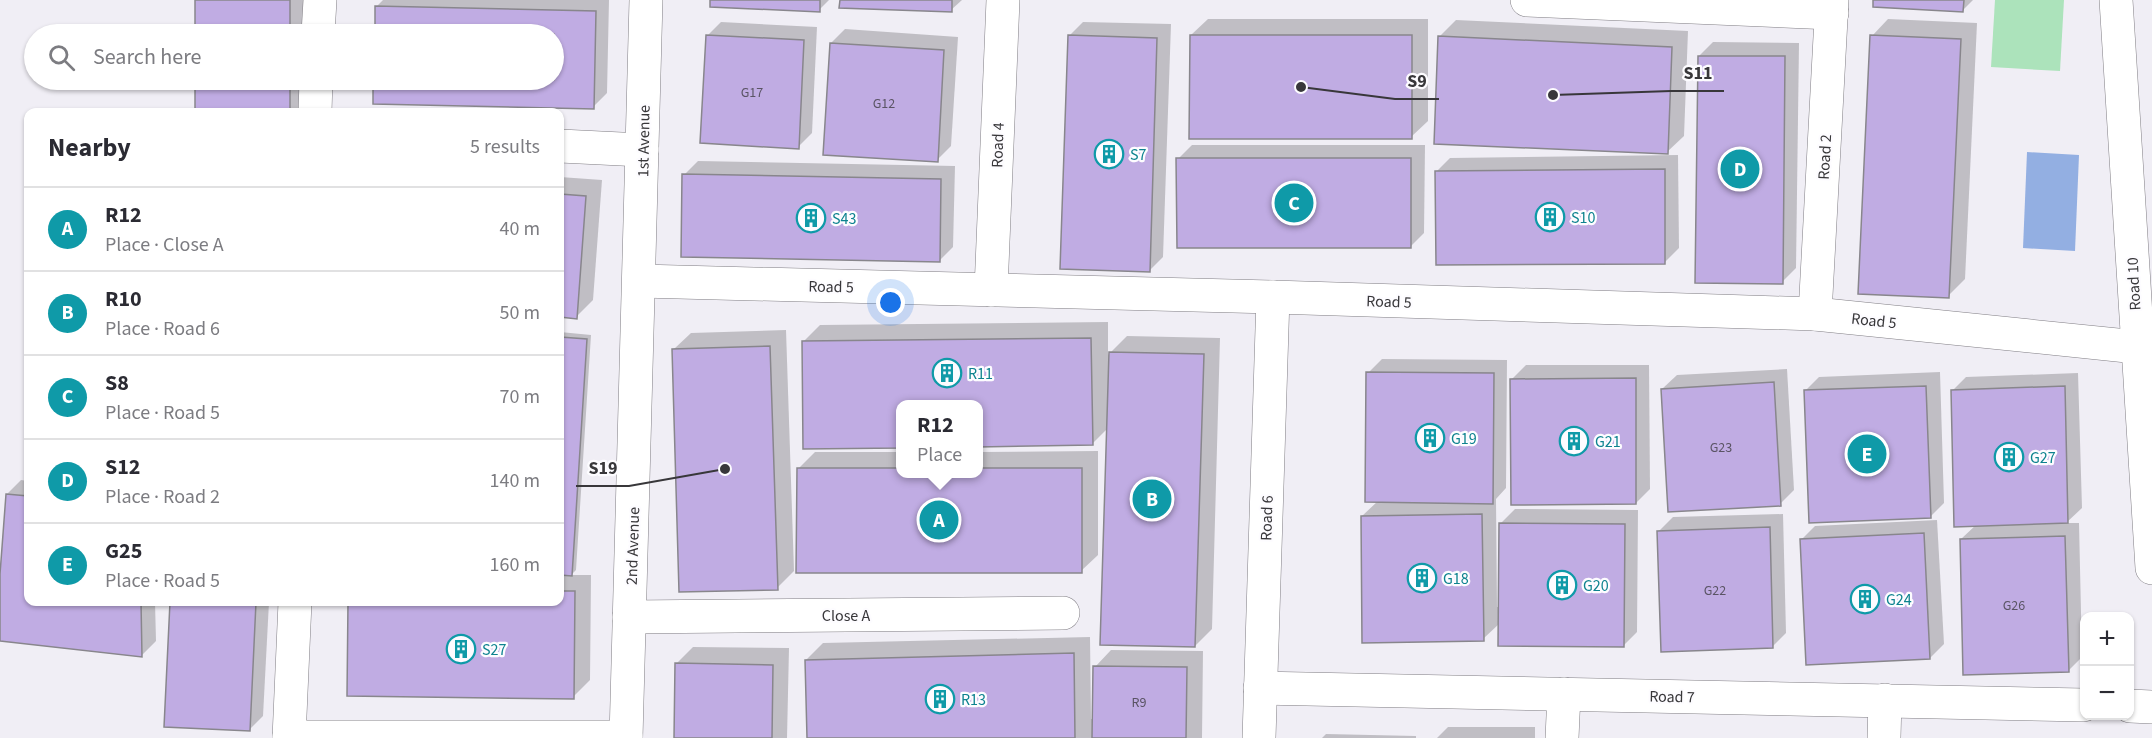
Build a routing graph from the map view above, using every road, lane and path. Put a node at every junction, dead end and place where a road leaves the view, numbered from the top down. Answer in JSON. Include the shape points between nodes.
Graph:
{"nodes":[{"id":1,"x":320,"y":0,"type":"edge"},
{"id":2,"x":646,"y":0,"type":"edge"},
{"id":3,"x":1003,"y":0,"type":"edge"},
{"id":4,"x":1527,"y":0,"type":"edge"},
{"id":5,"x":2116,"y":0,"type":"edge"},
{"id":6,"x":1832,"y":6,"type":"edge"},
{"id":7,"x":319,"y":24,"type":"edge"},
{"id":8,"x":316,"y":90,"type":"edge"},
{"id":9,"x":315,"y":108,"type":"edge"},
{"id":10,"x":564,"y":146,"type":"edge"},
{"id":11,"x":642,"y":150,"type":"junction"},
{"id":12,"x":640,"y":281,"type":"junction"},
{"id":13,"x":991,"y":290,"type":"junction"},
{"id":14,"x":1273,"y":297,"type":"junction"},
{"id":15,"x":1815,"y":314,"type":"junction"},
{"id":16,"x":2137,"y":347,"type":"junction"},
{"id":17,"x":2152,"y":568,"type":"edge"},
{"id":18,"x":295,"y":606,"type":"edge"},
{"id":19,"x":1064,"y":613,"type":"dead end"},
{"id":20,"x":629,"y":616,"type":"junction"},
{"id":21,"x":1260,"y":688,"type":"junction"},
{"id":22,"x":1564,"y":694,"type":"junction"},
{"id":23,"x":1885,"y":700,"type":"junction"},
{"id":24,"x":2080,"y":705,"type":"edge"},
{"id":25,"x":2134,"y":706,"type":"edge"},
{"id":26,"x":2152,"y":707,"type":"edge"},
{"id":27,"x":289,"y":737,"type":"edge"},
{"id":28,"x":626,"y":738,"type":"edge"},
{"id":29,"x":1259,"y":738,"type":"edge"},
{"id":30,"x":1562,"y":738,"type":"edge"},
{"id":31,"x":1884,"y":738,"type":"edge"}],
"edges":[{"from":1,"to":7,"type":"street"},
{"from":2,"to":11,"type":"street","name":"1st Avenue"},
{"from":3,"to":13,"type":"street","name":"Road 4"},
{"from":4,"to":6,"type":"street"},
{"from":5,"to":16,"type":"street","name":"Road 10"},
{"from":6,"to":15,"type":"street","name":"Road 2"},
{"from":8,"to":9,"type":"street"},
{"from":10,"to":11,"type":"street"},
{"from":11,"to":12,"type":"street","name":"1st Avenue"},
{"from":12,"to":13,"type":"street","name":"Road 5"},
{"from":12,"to":20,"type":"street","name":"2nd Avenue"},
{"from":13,"to":14,"type":"street","name":"Road 5"},
{"from":14,"to":15,"type":"street","name":"Road 5"},
{"from":14,"to":21,"type":"street","name":"Road 6"},
{"from":15,"to":16,"type":"street","name":"Road 5"},
{"from":16,"to":17,"type":"street","name":"Road 10"},
{"from":18,"to":27,"type":"street"},
{"from":19,"to":20,"type":"street","name":"Close A"},
{"from":20,"to":28,"type":"street","name":"2nd Avenue"},
{"from":21,"to":22,"type":"street","name":"Road 7"},
{"from":21,"to":29,"type":"street","name":"Road 6"},
{"from":22,"to":23,"type":"street","name":"Road 7"},
{"from":22,"to":30,"type":"street"},
{"from":23,"to":24,"type":"street","name":"Road 7"},
{"from":23,"to":31,"type":"street"},
{"from":25,"to":26,"type":"street"},
{"from":27,"to":28,"type":"street"}]}
